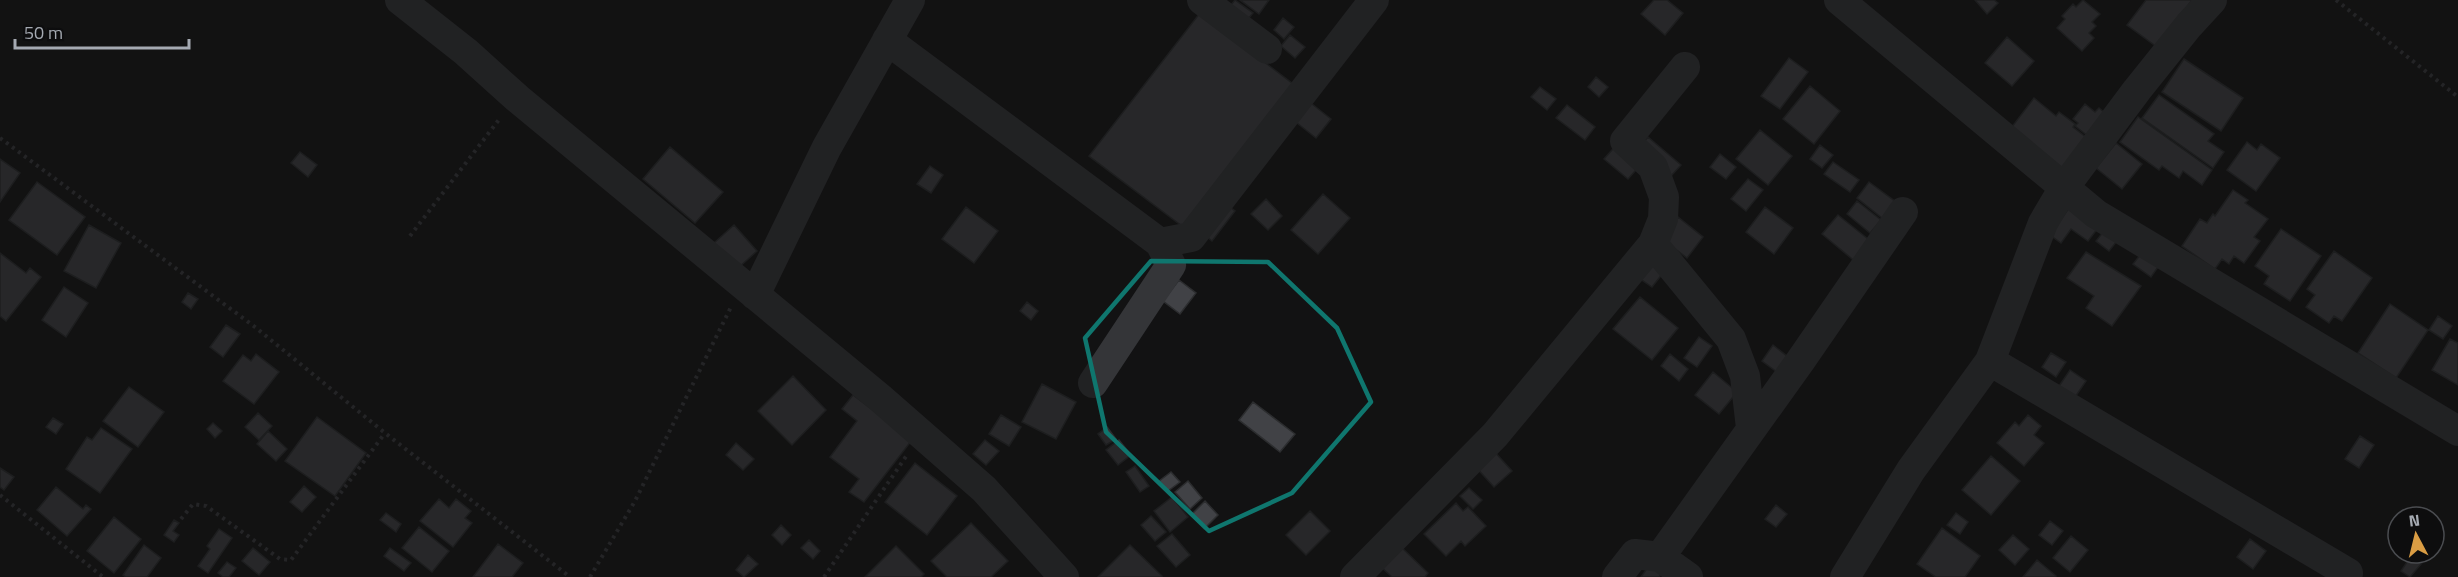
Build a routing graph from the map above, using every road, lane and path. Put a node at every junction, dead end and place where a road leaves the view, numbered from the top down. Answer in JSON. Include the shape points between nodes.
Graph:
{"nodes":[{"id":1,"x":400,"y":0,"type":"edge"},
{"id":2,"x":910,"y":0,"type":"edge"},
{"id":3,"x":1202,"y":0,"type":"edge"},
{"id":4,"x":1374,"y":0,"type":"edge"},
{"id":5,"x":1839,"y":0,"type":"edge"},
{"id":6,"x":2212,"y":0,"type":"edge"},
{"id":7,"x":2336,"y":0,"type":"edge"},
{"id":8,"x":887,"y":40,"type":"junction"},
{"id":9,"x":1267,"y":49,"type":"dead end"},
{"id":10,"x":1685,"y":67,"type":"dead end"},
{"id":11,"x":2458,"y":97,"type":"edge"},
{"id":12,"x":516,"y":98,"type":"junction"},
{"id":13,"x":0,"y":138,"type":"edge"},
{"id":14,"x":2063,"y":189,"type":"junction"},
{"id":15,"x":1903,"y":212,"type":"dead end"},
{"id":16,"x":410,"y":236,"type":"dead end"},
{"id":17,"x":1160,"y":243,"type":"junction"},
{"id":18,"x":1653,"y":244,"type":"junction"},
{"id":19,"x":748,"y":290,"type":"junction"},
{"id":20,"x":1989,"y":361,"type":"junction"},
{"id":21,"x":1093,"y":383,"type":"dead end"},
{"id":22,"x":1751,"y":428,"type":"junction"},
{"id":23,"x":2458,"y":431,"type":"edge"},
{"id":24,"x":385,"y":433,"type":"junction"},
{"id":25,"x":921,"y":435,"type":"junction"},
{"id":26,"x":0,"y":495,"type":"edge"},
{"id":27,"x":181,"y":519,"type":"dead end"},
{"id":28,"x":1660,"y":557,"type":"junction"},
{"id":29,"x":2348,"y":573,"type":"dead end"},
{"id":30,"x":103,"y":577,"type":"edge"},
{"id":31,"x":570,"y":577,"type":"edge"},
{"id":32,"x":590,"y":577,"type":"edge"},
{"id":33,"x":824,"y":577,"type":"edge"},
{"id":34,"x":1064,"y":577,"type":"edge"},
{"id":35,"x":1355,"y":577,"type":"edge"},
{"id":36,"x":1617,"y":577,"type":"edge"},
{"id":37,"x":1688,"y":577,"type":"edge"},
{"id":38,"x":1845,"y":577,"type":"edge"}],
"edges":[{"from":1,"to":12,"type":"street"},
{"from":2,"to":8,"type":"street"},
{"from":3,"to":9,"type":"street"},
{"from":4,"to":17,"type":"street","via":[[1191,237]]},
{"from":5,"to":14,"type":"street"},
{"from":6,"to":14,"type":"street","via":[[2167,52]]},
{"from":7,"to":11,"type":"path"},
{"from":8,"to":17,"type":"street"},
{"from":8,"to":19,"type":"street"},
{"from":10,"to":18,"type":"street","via":[[1624,141],[1653,167],[1664,197],[1663,219]]},
{"from":12,"to":16,"type":"path"},
{"from":12,"to":19,"type":"street"},
{"from":13,"to":24,"type":"path","via":[[255,327]]},
{"from":14,"to":20,"type":"street","via":[[2043,223]]},
{"from":14,"to":23,"type":"street","via":[[2096,214]]},
{"from":15,"to":22,"type":"street"},
{"from":17,"to":21,"type":"street","via":[[1171,265]]},
{"from":18,"to":22,"type":"street","via":[[1731,339],[1745,376]]},
{"from":18,"to":35,"type":"street","via":[[1495,435]]},
{"from":19,"to":25,"type":"street"},
{"from":19,"to":32,"type":"path"},
{"from":20,"to":29,"type":"street"},
{"from":20,"to":38,"type":"street","via":[[1911,470]]},
{"from":22,"to":28,"type":"street"},
{"from":24,"to":27,"type":"path","via":[[291,560],[279,559],[206,506],[193,504]]},
{"from":24,"to":31,"type":"path"},
{"from":25,"to":33,"type":"path"},
{"from":25,"to":34,"type":"street","via":[[984,489]]},
{"from":26,"to":30,"type":"path"},
{"from":28,"to":36,"type":"street","via":[[1635,554]]},
{"from":28,"to":37,"type":"street"}]}
